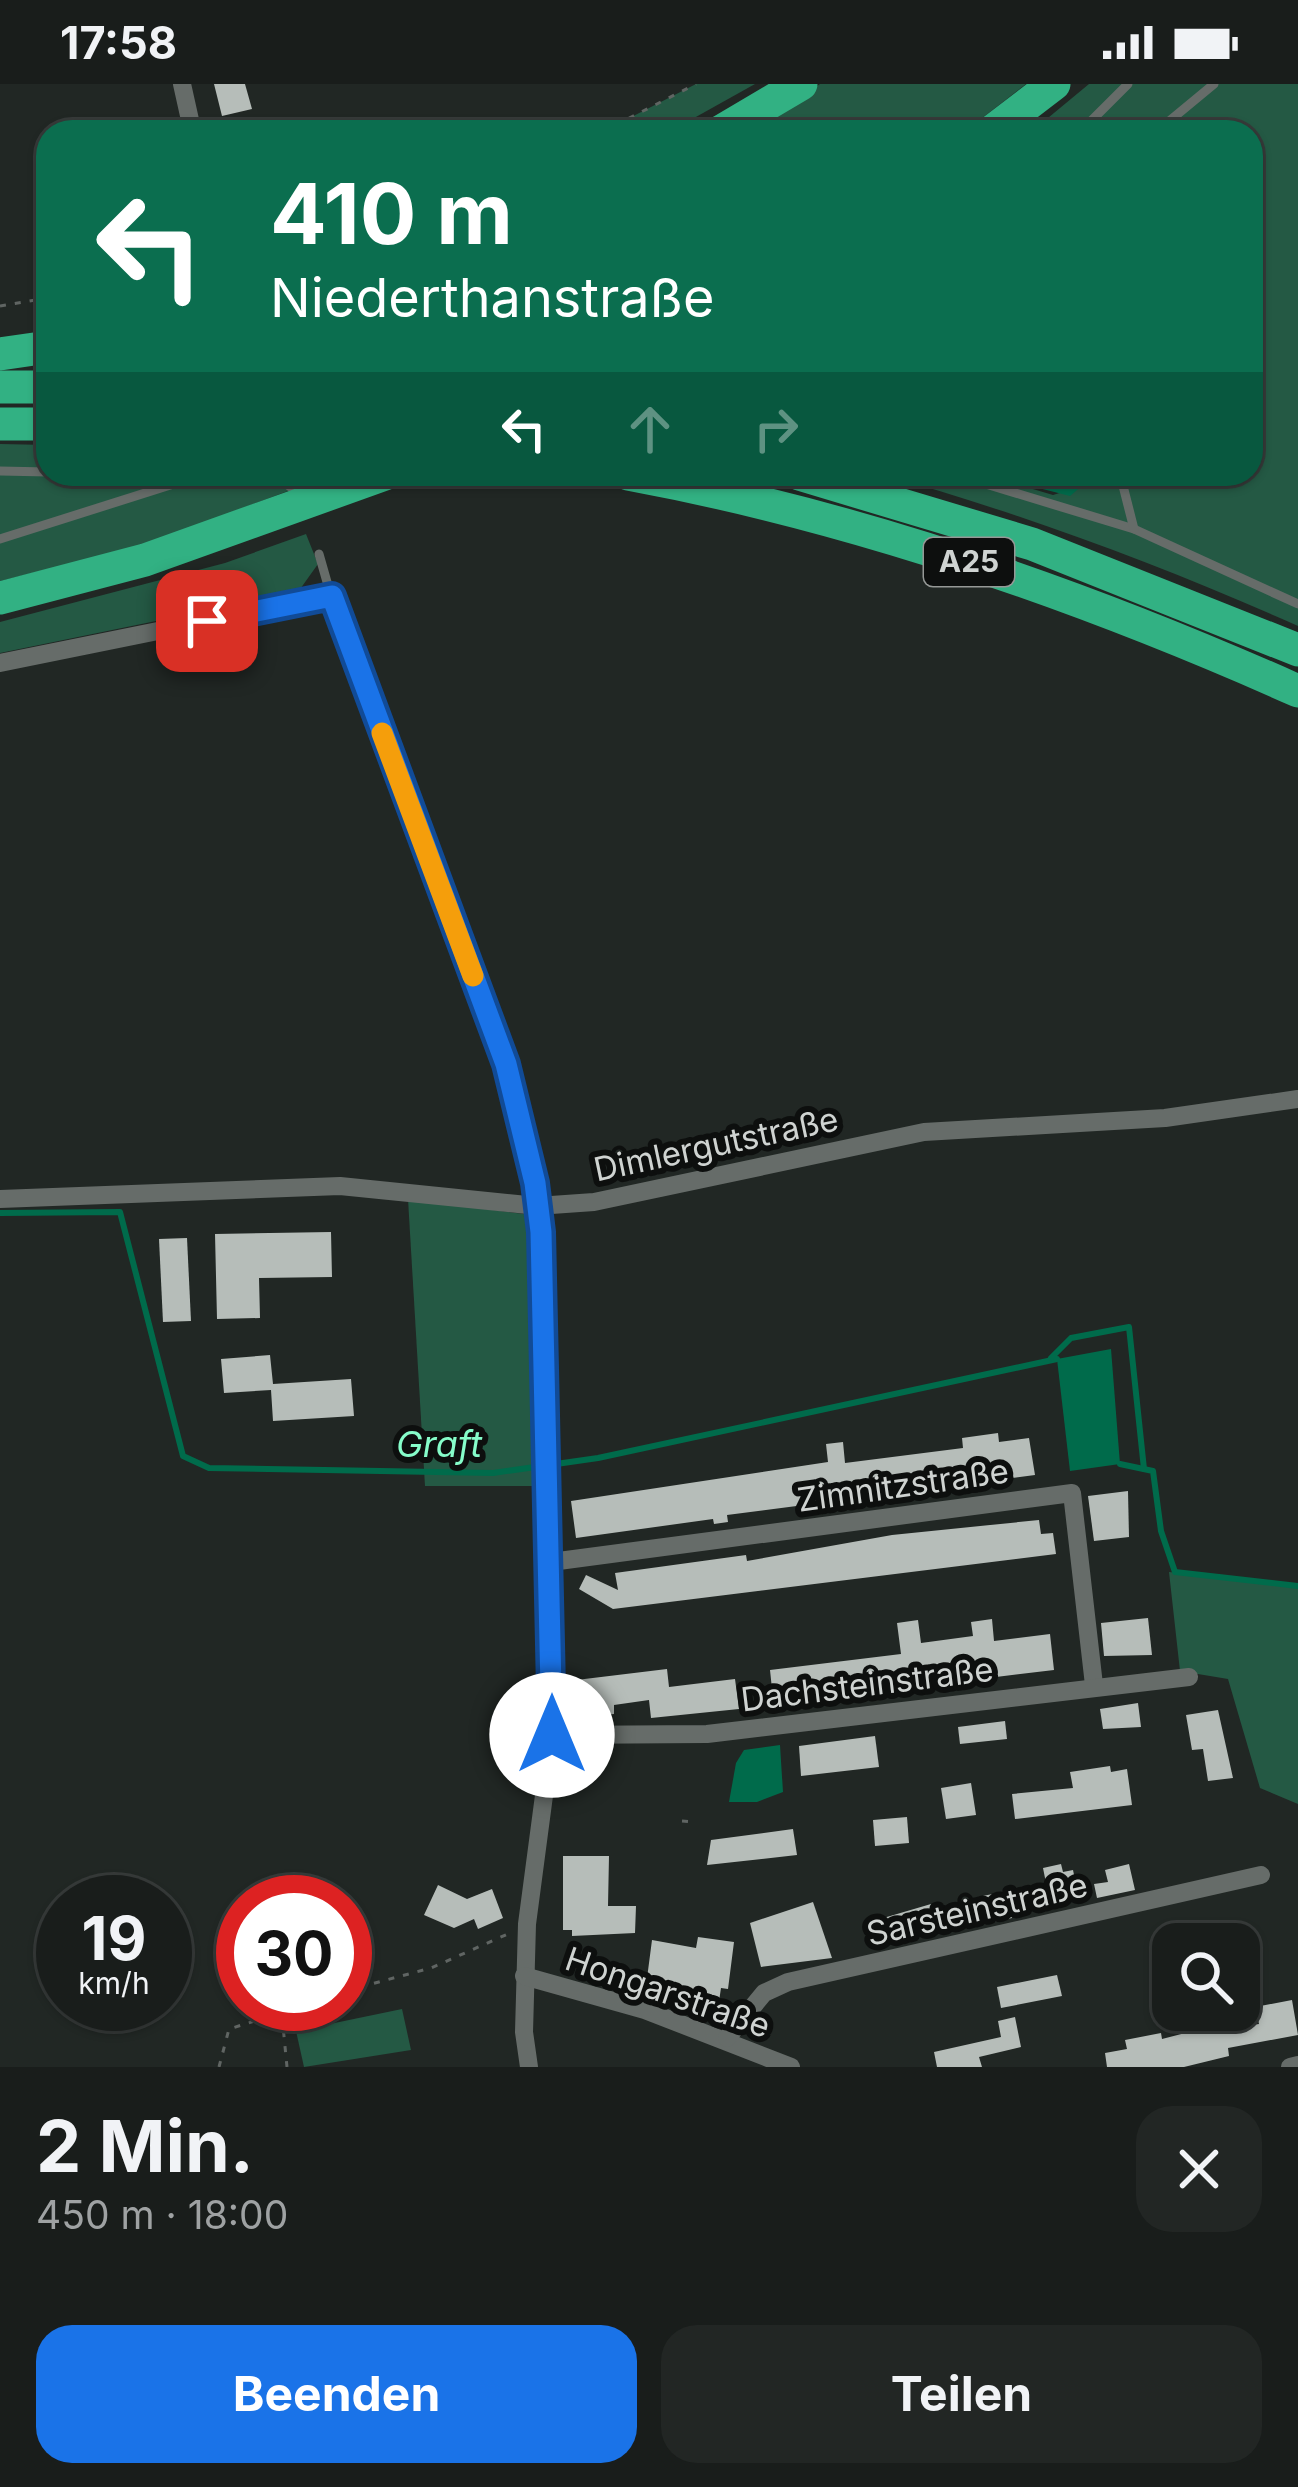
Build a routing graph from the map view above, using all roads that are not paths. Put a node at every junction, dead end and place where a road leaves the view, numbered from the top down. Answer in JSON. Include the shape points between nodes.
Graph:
{"nodes":[{"id":1,"x":182,"y":84,"type":"edge"},
{"id":2,"x":801,"y":84,"type":"edge"},
{"id":3,"x":1054,"y":84,"type":"edge"},
{"id":4,"x":1128,"y":84,"type":"edge"},
{"id":5,"x":1214,"y":84,"type":"edge"},
{"id":6,"x":190,"y":120,"type":"dead end"},
{"id":7,"x":740,"y":120,"type":"edge"},
{"id":8,"x":1007,"y":120,"type":"edge"},
{"id":9,"x":1092,"y":120,"type":"edge"},
{"id":10,"x":1170,"y":120,"type":"edge"},
{"id":11,"x":36,"y":348,"type":"edge"},
{"id":12,"x":0,"y":353,"type":"edge"},
{"id":13,"x":0,"y":387,"type":"edge"},
{"id":14,"x":36,"y":387,"type":"edge"},
{"id":15,"x":0,"y":424,"type":"edge"},
{"id":16,"x":36,"y":424,"type":"edge"},
{"id":17,"x":0,"y":471,"type":"edge"},
{"id":18,"x":36,"y":472,"type":"edge"},
{"id":19,"x":169,"y":486,"type":"edge"},
{"id":20,"x":280,"y":486,"type":"edge"},
{"id":21,"x":342,"y":486,"type":"edge"},
{"id":22,"x":677,"y":486,"type":"edge"},
{"id":23,"x":840,"y":486,"type":"edge"},
{"id":24,"x":992,"y":486,"type":"edge"},
{"id":25,"x":1123,"y":486,"type":"edge"},
{"id":26,"x":284,"y":502,"type":"junction"},
{"id":27,"x":1133,"y":530,"type":"junction"},
{"id":28,"x":0,"y":538,"type":"edge"},
{"id":29,"x":319,"y":554,"type":"dead end"},
{"id":30,"x":332,"y":596,"type":"junction"},
{"id":31,"x":0,"y":598,"type":"edge"},
{"id":32,"x":1298,"y":604,"type":"edge"},
{"id":33,"x":1298,"y":650,"type":"edge"},
{"id":34,"x":0,"y":663,"type":"edge"},
{"id":35,"x":1298,"y":691,"type":"edge"},
{"id":36,"x":1298,"y":1099,"type":"edge"},
{"id":37,"x":0,"y":1199,"type":"edge"},
{"id":38,"x":537,"y":1205,"type":"junction"},
{"id":39,"x":551,"y":1562,"type":"junction"},
{"id":40,"x":1189,"y":1677,"type":"dead end"},
{"id":41,"x":1094,"y":1685,"type":"junction"},
{"id":42,"x":552,"y":1735,"type":"junction"},
{"id":43,"x":1261,"y":1875,"type":"dead end"},
{"id":44,"x":524,"y":1976,"type":"junction"},
{"id":45,"x":727,"y":2038,"type":"junction"},
{"id":46,"x":529,"y":2067,"type":"edge"},
{"id":47,"x":791,"y":2067,"type":"edge"}],
"edges":[{"from":1,"to":6,"type":"street"},
{"from":2,"to":7,"type":"highway"},
{"from":3,"to":8,"type":"highway"},
{"from":4,"to":9,"type":"lane"},
{"from":5,"to":10,"type":"lane"},
{"from":11,"to":12,"type":"highway"},
{"from":13,"to":14,"type":"highway"},
{"from":15,"to":16,"type":"highway"},
{"from":17,"to":18,"type":"lane"},
{"from":19,"to":28,"type":"lane"},
{"from":20,"to":26,"type":"lane"},
{"from":21,"to":26,"type":"highway"},
{"from":22,"to":35,"type":"highway","number":"A25","via":[[922,546],[1071,597]]},
{"from":23,"to":33,"type":"highway","number":"A25","via":[[1032,544]]},
{"from":24,"to":27,"type":"lane"},
{"from":25,"to":27,"type":"lane"},
{"from":26,"to":31,"type":"highway","via":[[146,560]]},
{"from":27,"to":32,"type":"lane"},
{"from":29,"to":30,"type":"lane"},
{"from":30,"to":34,"type":"street"},
{"from":30,"to":38,"type":"street","via":[[506,1064]]},
{"from":36,"to":38,"type":"street","name":"Dimlergutstraße","via":[[1165,1118],[923,1132],[594,1202]]},
{"from":37,"to":38,"type":"street","name":"Dimlergutstraße","via":[[340,1186]]},
{"from":38,"to":39,"type":"street"},
{"from":39,"to":41,"type":"street","name":"Zimnitzstraße","via":[[1072,1493]]},
{"from":39,"to":42,"type":"street"},
{"from":40,"to":41,"type":"street","name":"Dachsteinstraße"},
{"from":41,"to":42,"type":"street","name":"Dachsteinstraße","via":[[707,1734]]},
{"from":42,"to":44,"type":"street"},
{"from":43,"to":45,"type":"street","name":"Sarsteinstraße","via":[[788,1982],[764,1994]]},
{"from":44,"to":45,"type":"street","name":"Hongarstraße"},
{"from":44,"to":46,"type":"street"},
{"from":45,"to":47,"type":"street","name":"Hongarstraße"}]}
